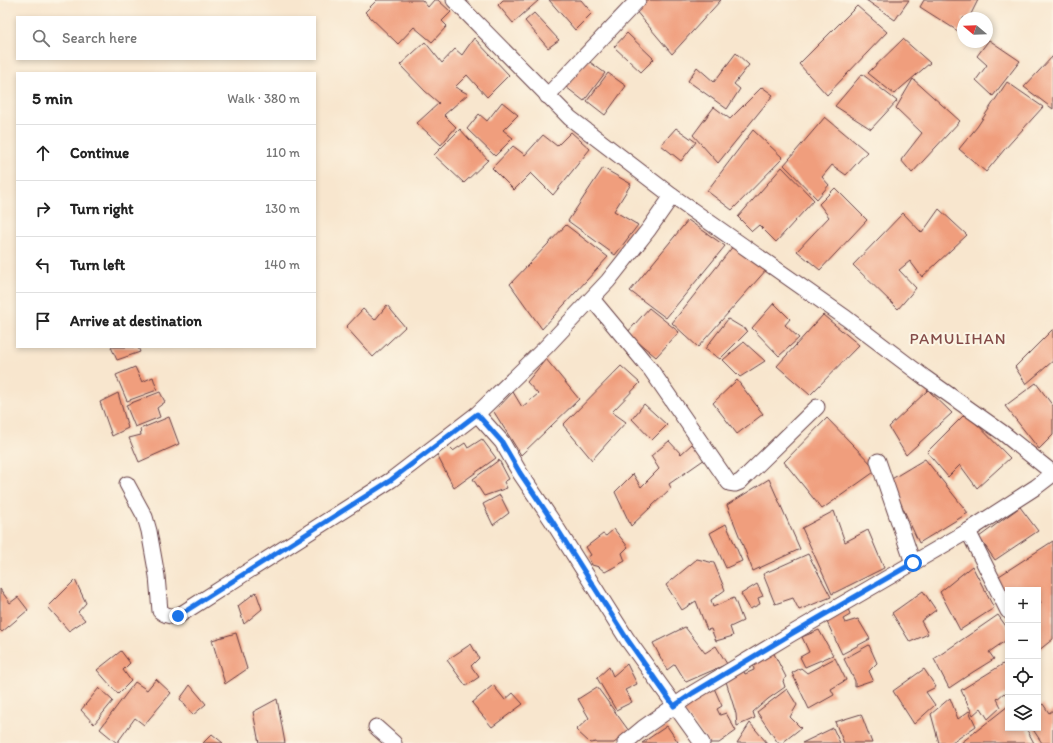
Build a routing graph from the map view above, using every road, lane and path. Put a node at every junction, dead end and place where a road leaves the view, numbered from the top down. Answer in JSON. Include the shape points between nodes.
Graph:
{"nodes":[{"id":1,"x":454,"y":0,"type":"edge"},
{"id":2,"x":638,"y":0,"type":"edge"},
{"id":3,"x":547,"y":96,"type":"junction"},
{"id":4,"x":672,"y":196,"type":"junction"},
{"id":5,"x":592,"y":299,"type":"junction"},
{"id":6,"x":817,"y":407,"type":"dead end"},
{"id":7,"x":477,"y":414,"type":"junction"},
{"id":8,"x":878,"y":461,"type":"dead end"},
{"id":9,"x":1053,"y":473,"type":"edge"},
{"id":10,"x":127,"y":484,"type":"dead end"},
{"id":11,"x":968,"y":532,"type":"junction"},
{"id":12,"x":913,"y":563,"type":"junction"},
{"id":13,"x":1005,"y":605,"type":"edge"},
{"id":14,"x":674,"y":706,"type":"junction"},
{"id":15,"x":376,"y":727,"type":"dead end"},
{"id":16,"x":394,"y":743,"type":"edge"},
{"id":17,"x":625,"y":743,"type":"edge"},
{"id":18,"x":702,"y":743,"type":"edge"}],
"edges":[{"from":1,"to":3,"type":"street"},
{"from":2,"to":3,"type":"street"},
{"from":3,"to":4,"type":"street","via":[[570,118]]},
{"from":4,"to":5,"type":"street","via":[[649,229]]},
{"from":4,"to":9,"type":"street","via":[[846,318],[1003,433]]},
{"from":5,"to":6,"type":"street","via":[[651,370],[729,483],[740,482]]},
{"from":5,"to":7,"type":"street"},
{"from":7,"to":10,"type":"street","via":[[391,480],[178,616],[172,617],[160,611],[157,576],[147,524]]},
{"from":7,"to":14,"type":"street","via":[[502,442],[627,639]]},
{"from":8,"to":12,"type":"street"},
{"from":9,"to":11,"type":"street"},
{"from":11,"to":12,"type":"street"},
{"from":11,"to":13,"type":"street"},
{"from":12,"to":14,"type":"street"},
{"from":14,"to":17,"type":"street"},
{"from":14,"to":18,"type":"street"},
{"from":15,"to":16,"type":"street"}]}
